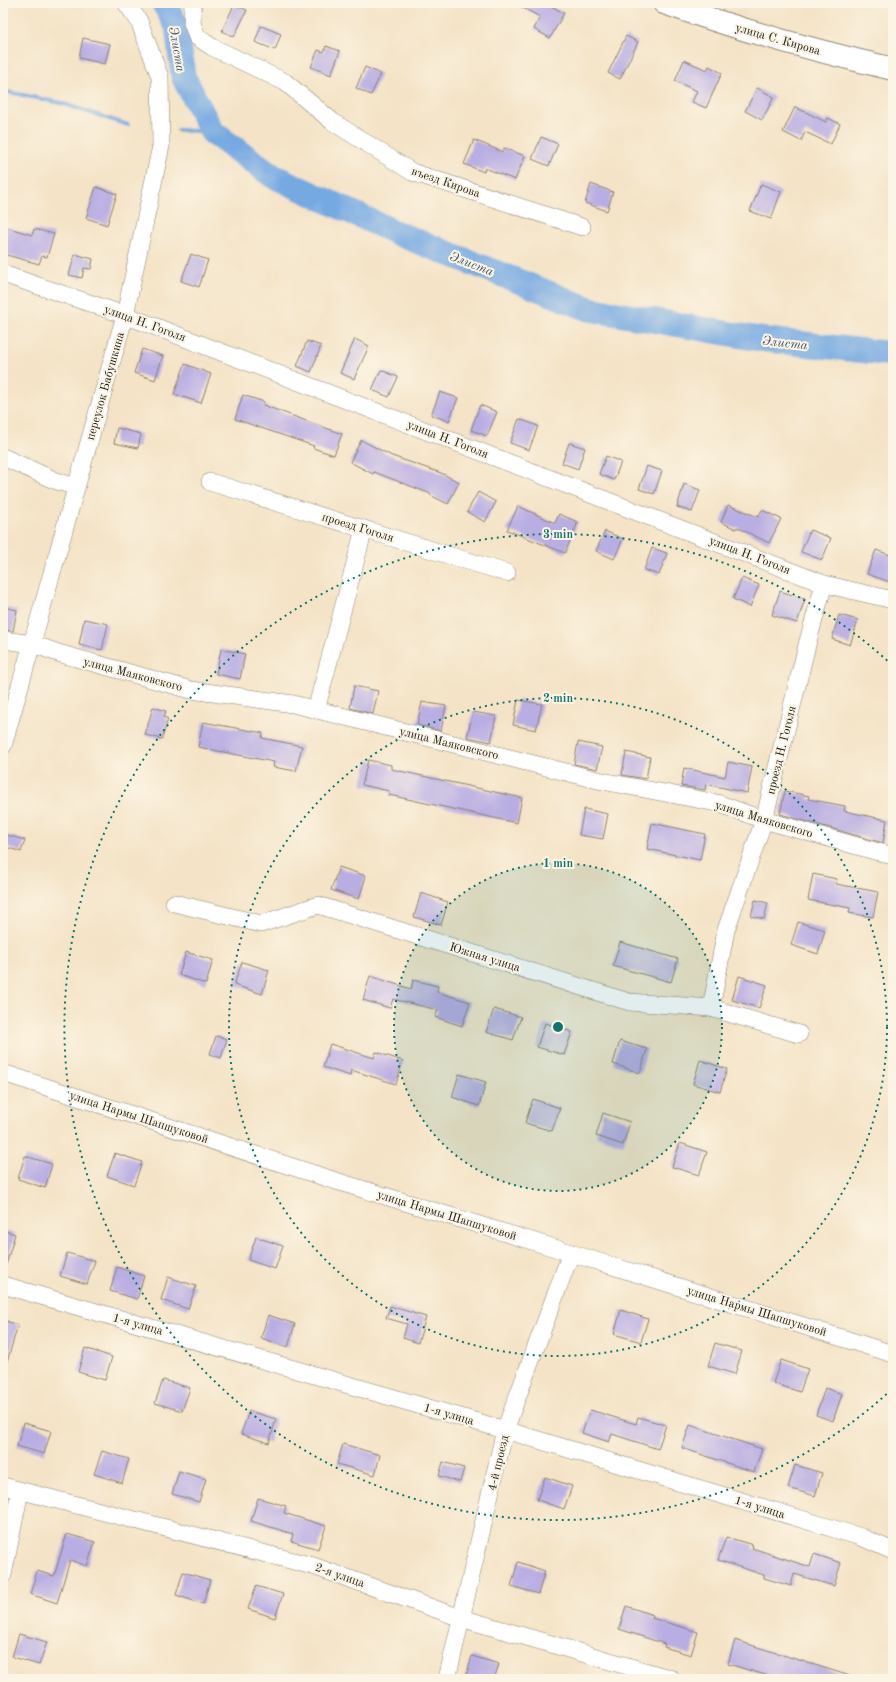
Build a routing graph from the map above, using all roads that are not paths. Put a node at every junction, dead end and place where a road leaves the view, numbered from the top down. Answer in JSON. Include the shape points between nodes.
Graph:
{"nodes":[{"id":1,"x":127,"y":3,"type":"edge"},
{"id":2,"x":193,"y":3,"type":"edge"},
{"id":3,"x":664,"y":3,"type":"edge"},
{"id":4,"x":893,"y":69,"type":"edge"},
{"id":5,"x":582,"y":227,"type":"dead end"},
{"id":6,"x":3,"y":274,"type":"edge"},
{"id":7,"x":125,"y":315,"type":"junction"},
{"id":8,"x":3,"y":457,"type":"edge"},
{"id":9,"x":210,"y":482,"type":"dead end"},
{"id":10,"x":76,"y":488,"type":"junction"},
{"id":11,"x":364,"y":529,"type":"junction"},
{"id":12,"x":507,"y":573,"type":"dead end"},
{"id":13,"x":824,"y":584,"type":"junction"},
{"id":14,"x":893,"y":600,"type":"edge"},
{"id":15,"x":3,"y":640,"type":"edge"},
{"id":16,"x":33,"y":644,"type":"junction"},
{"id":17,"x":316,"y":710,"type":"junction"},
{"id":18,"x":3,"y":746,"type":"edge"},
{"id":19,"x":764,"y":820,"type":"junction"},
{"id":20,"x":893,"y":856,"type":"edge"},
{"id":21,"x":174,"y":904,"type":"dead end"},
{"id":22,"x":711,"y":1008,"type":"junction"},
{"id":23,"x":800,"y":1034,"type":"dead end"},
{"id":24,"x":3,"y":1073,"type":"edge"},
{"id":25,"x":571,"y":1253,"type":"junction"},
{"id":26,"x":3,"y":1285,"type":"edge"},
{"id":27,"x":893,"y":1354,"type":"edge"},
{"id":28,"x":505,"y":1430,"type":"junction"},
{"id":29,"x":3,"y":1486,"type":"edge"},
{"id":30,"x":20,"y":1491,"type":"junction"},
{"id":31,"x":893,"y":1551,"type":"edge"},
{"id":32,"x":3,"y":1575,"type":"edge"},
{"id":33,"x":461,"y":1618,"type":"junction"},
{"id":34,"x":447,"y":1679,"type":"edge"},
{"id":35,"x":672,"y":1679,"type":"edge"}],
"edges":[{"from":1,"to":7,"type":"street","name":"переулок Бабушкина","via":[[139,21],[160,77],[161,146]]},
{"from":2,"to":5,"type":"street","name":"въезд Кирова","via":[[192,23],[197,36],[212,47],[285,82],[333,122],[412,172]]},
{"from":3,"to":4,"type":"main road","name":"улица С. Кирова","via":[[709,19]]},
{"from":6,"to":7,"type":"street","name":"улица Н. Гоголя"},
{"from":7,"to":10,"type":"street","name":"переулок Бабушкина"},
{"from":7,"to":13,"type":"street","name":"улица Н. Гоголя"},
{"from":8,"to":10,"type":"street"},
{"from":9,"to":11,"type":"street","name":"проезд Гоголя"},
{"from":10,"to":16,"type":"street","name":"переулок Бабушкина"},
{"from":11,"to":12,"type":"street","name":"проезд Гоголя"},
{"from":11,"to":17,"type":"street"},
{"from":13,"to":14,"type":"street","name":"улица Н. Гоголя"},
{"from":13,"to":19,"type":"street","name":"проезд Н. Гоголя"},
{"from":15,"to":16,"type":"street","name":"улица Маяковского"},
{"from":16,"to":17,"type":"street","name":"улица Маяковского","via":[[191,690],[293,704]]},
{"from":16,"to":18,"type":"street","name":"переулок Бабушкина"},
{"from":17,"to":19,"type":"street","name":"улица Маяковского","via":[[602,781],[717,803]]},
{"from":19,"to":20,"type":"street","name":"улица Маяковского"},
{"from":19,"to":22,"type":"street","name":"проезд Н. Гоголя","via":[[726,930]]},
{"from":21,"to":22,"type":"street","name":"Южная улица","via":[[261,924],[318,905],[630,1002]]},
{"from":22,"to":23,"type":"street","name":"Южная улица"},
{"from":24,"to":25,"type":"street","name":"улица Нармы Шапшуковой","via":[[336,1181]]},
{"from":25,"to":27,"type":"street","name":"улица Нармы Шапшуковой"},
{"from":25,"to":28,"type":"street","name":"4-й проезд"},
{"from":26,"to":28,"type":"street","name":"1-я улица"},
{"from":28,"to":31,"type":"street","name":"1-я улица","via":[[861,1537]]},
{"from":28,"to":33,"type":"street","name":"4-й проезд"},
{"from":29,"to":30,"type":"street","name":"2-я улица"},
{"from":30,"to":32,"type":"street"},
{"from":30,"to":33,"type":"street","name":"2-я улица","via":[[313,1566]]},
{"from":33,"to":34,"type":"street","name":"4-й проезд"},
{"from":33,"to":35,"type":"street","name":"2-я улица"}]}
